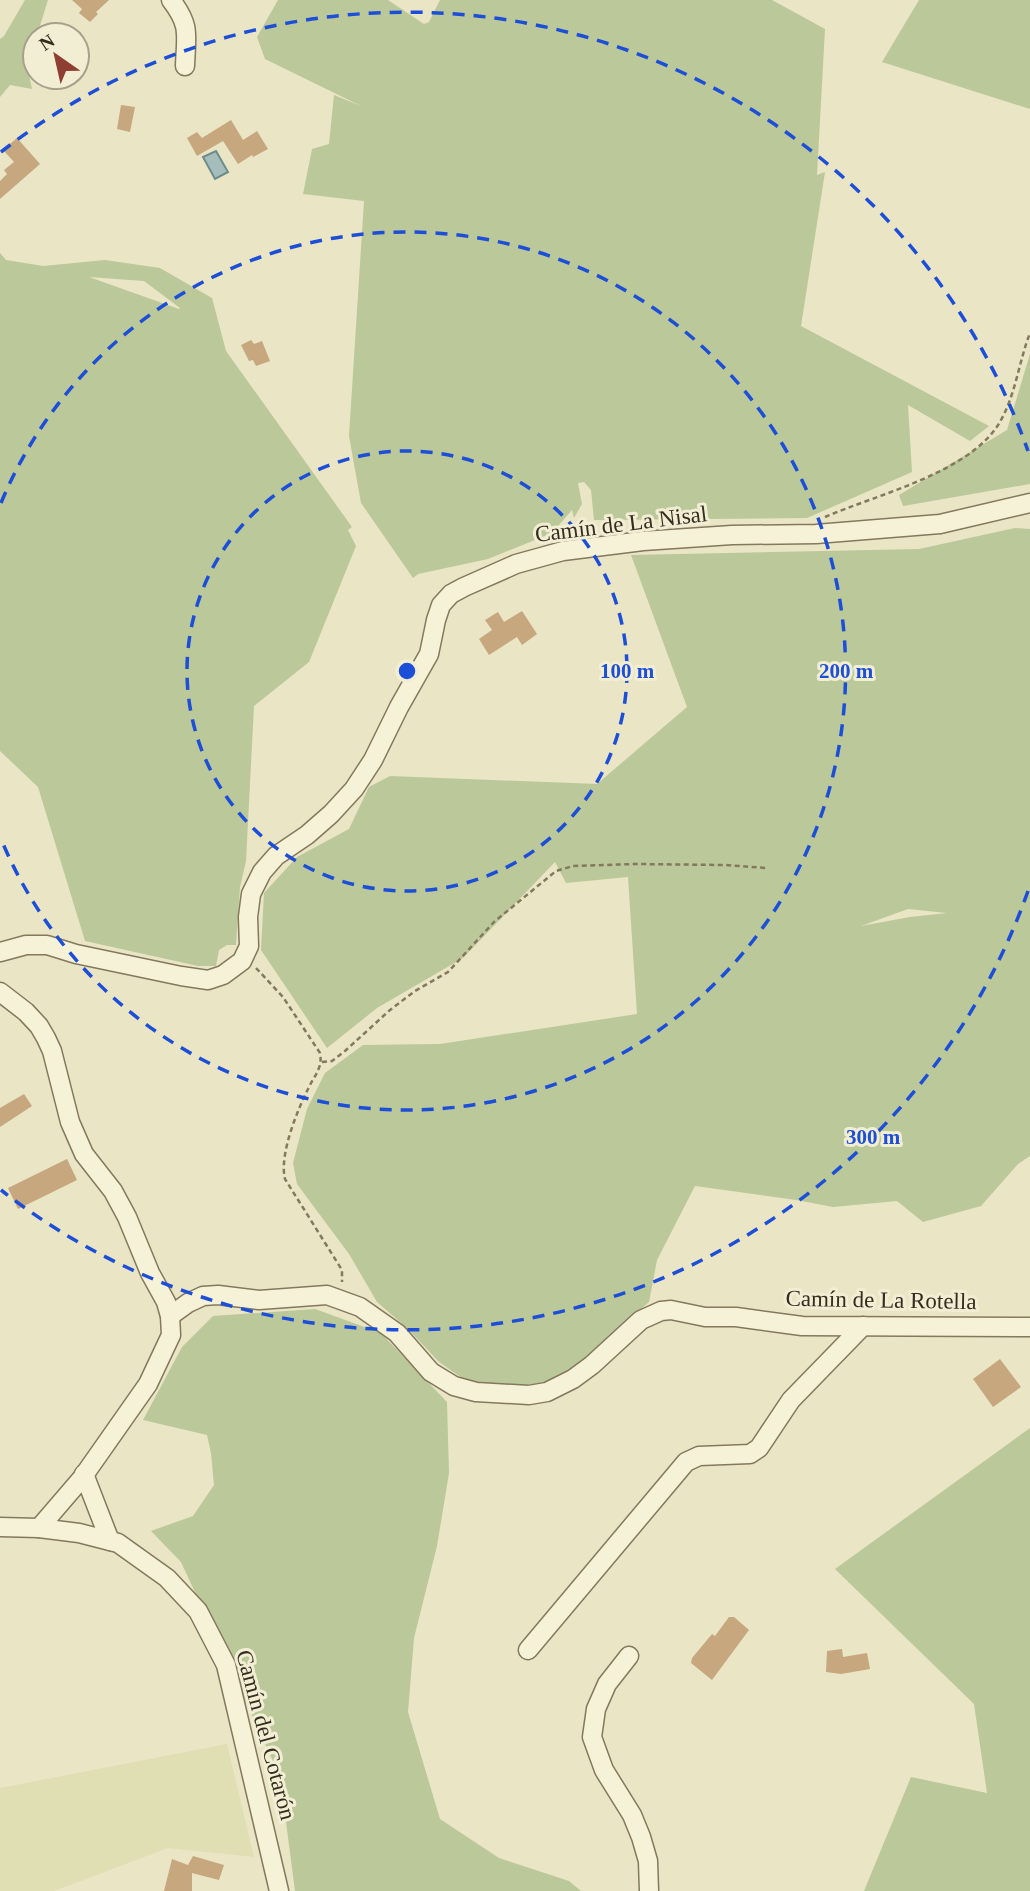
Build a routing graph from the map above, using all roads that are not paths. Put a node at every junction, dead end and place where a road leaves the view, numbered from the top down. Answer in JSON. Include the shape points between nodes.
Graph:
{"nodes":[{"id":1,"x":171,"y":0,"type":"edge"},
{"id":2,"x":185,"y":66,"type":"dead end"},
{"id":3,"x":1030,"y":503,"type":"edge"},
{"id":4,"x":0,"y":952,"type":"edge"},
{"id":5,"x":0,"y":992,"type":"edge"},
{"id":6,"x":170,"y":1316,"type":"junction"},
{"id":7,"x":863,"y":1326,"type":"junction"},
{"id":8,"x":1030,"y":1326,"type":"edge"},
{"id":9,"x":84,"y":1474,"type":"junction"},
{"id":10,"x":0,"y":1527,"type":"edge"},
{"id":11,"x":39,"y":1528,"type":"junction"},
{"id":12,"x":110,"y":1541,"type":"junction"},
{"id":13,"x":528,"y":1650,"type":"dead end"},
{"id":14,"x":629,"y":1656,"type":"dead end"},
{"id":15,"x":279,"y":1891,"type":"edge"},
{"id":16,"x":649,"y":1891,"type":"edge"}],
"edges":[{"from":1,"to":2,"type":"street","via":[[187,29]]},
{"from":3,"to":4,"type":"street","name":"Camín de La Nisal","via":[[940,524],[643,541],[563,551],[516,564],[451,594],[441,605],[429,654],[354,789],[262,872],[251,894],[249,946],[242,961],[208,980],[47,946],[26,945]]},
{"from":5,"to":6,"type":"street","via":[[26,1012],[47,1038],[70,1122],[84,1154],[127,1217]]},
{"from":6,"to":7,"type":"street","name":"Camín de La Rotella","via":[[203,1296],[259,1300],[327,1295],[360,1307],[397,1333],[431,1372],[454,1386],[529,1395],[559,1387],[592,1365],[641,1320],[661,1311],[802,1326]]},
{"from":6,"to":9,"type":"street","via":[[171,1335],[148,1384]]},
{"from":7,"to":8,"type":"street","name":"Camín de La Rotella"},
{"from":7,"to":13,"type":"street","via":[[790,1400],[759,1448],[750,1454],[699,1456],[685,1462]]},
{"from":9,"to":11,"type":"street"},
{"from":9,"to":12,"type":"street"},
{"from":10,"to":11,"type":"street","name":"Camín del Cotarón"},
{"from":11,"to":12,"type":"street","name":"Camín del Cotarón"},
{"from":12,"to":15,"type":"street","name":"Camín del Cotarón","via":[[175,1586],[198,1611],[226,1665]]},
{"from":14,"to":16,"type":"street","via":[[607,1684],[596,1709],[592,1737],[604,1770],[641,1837]]}]}
